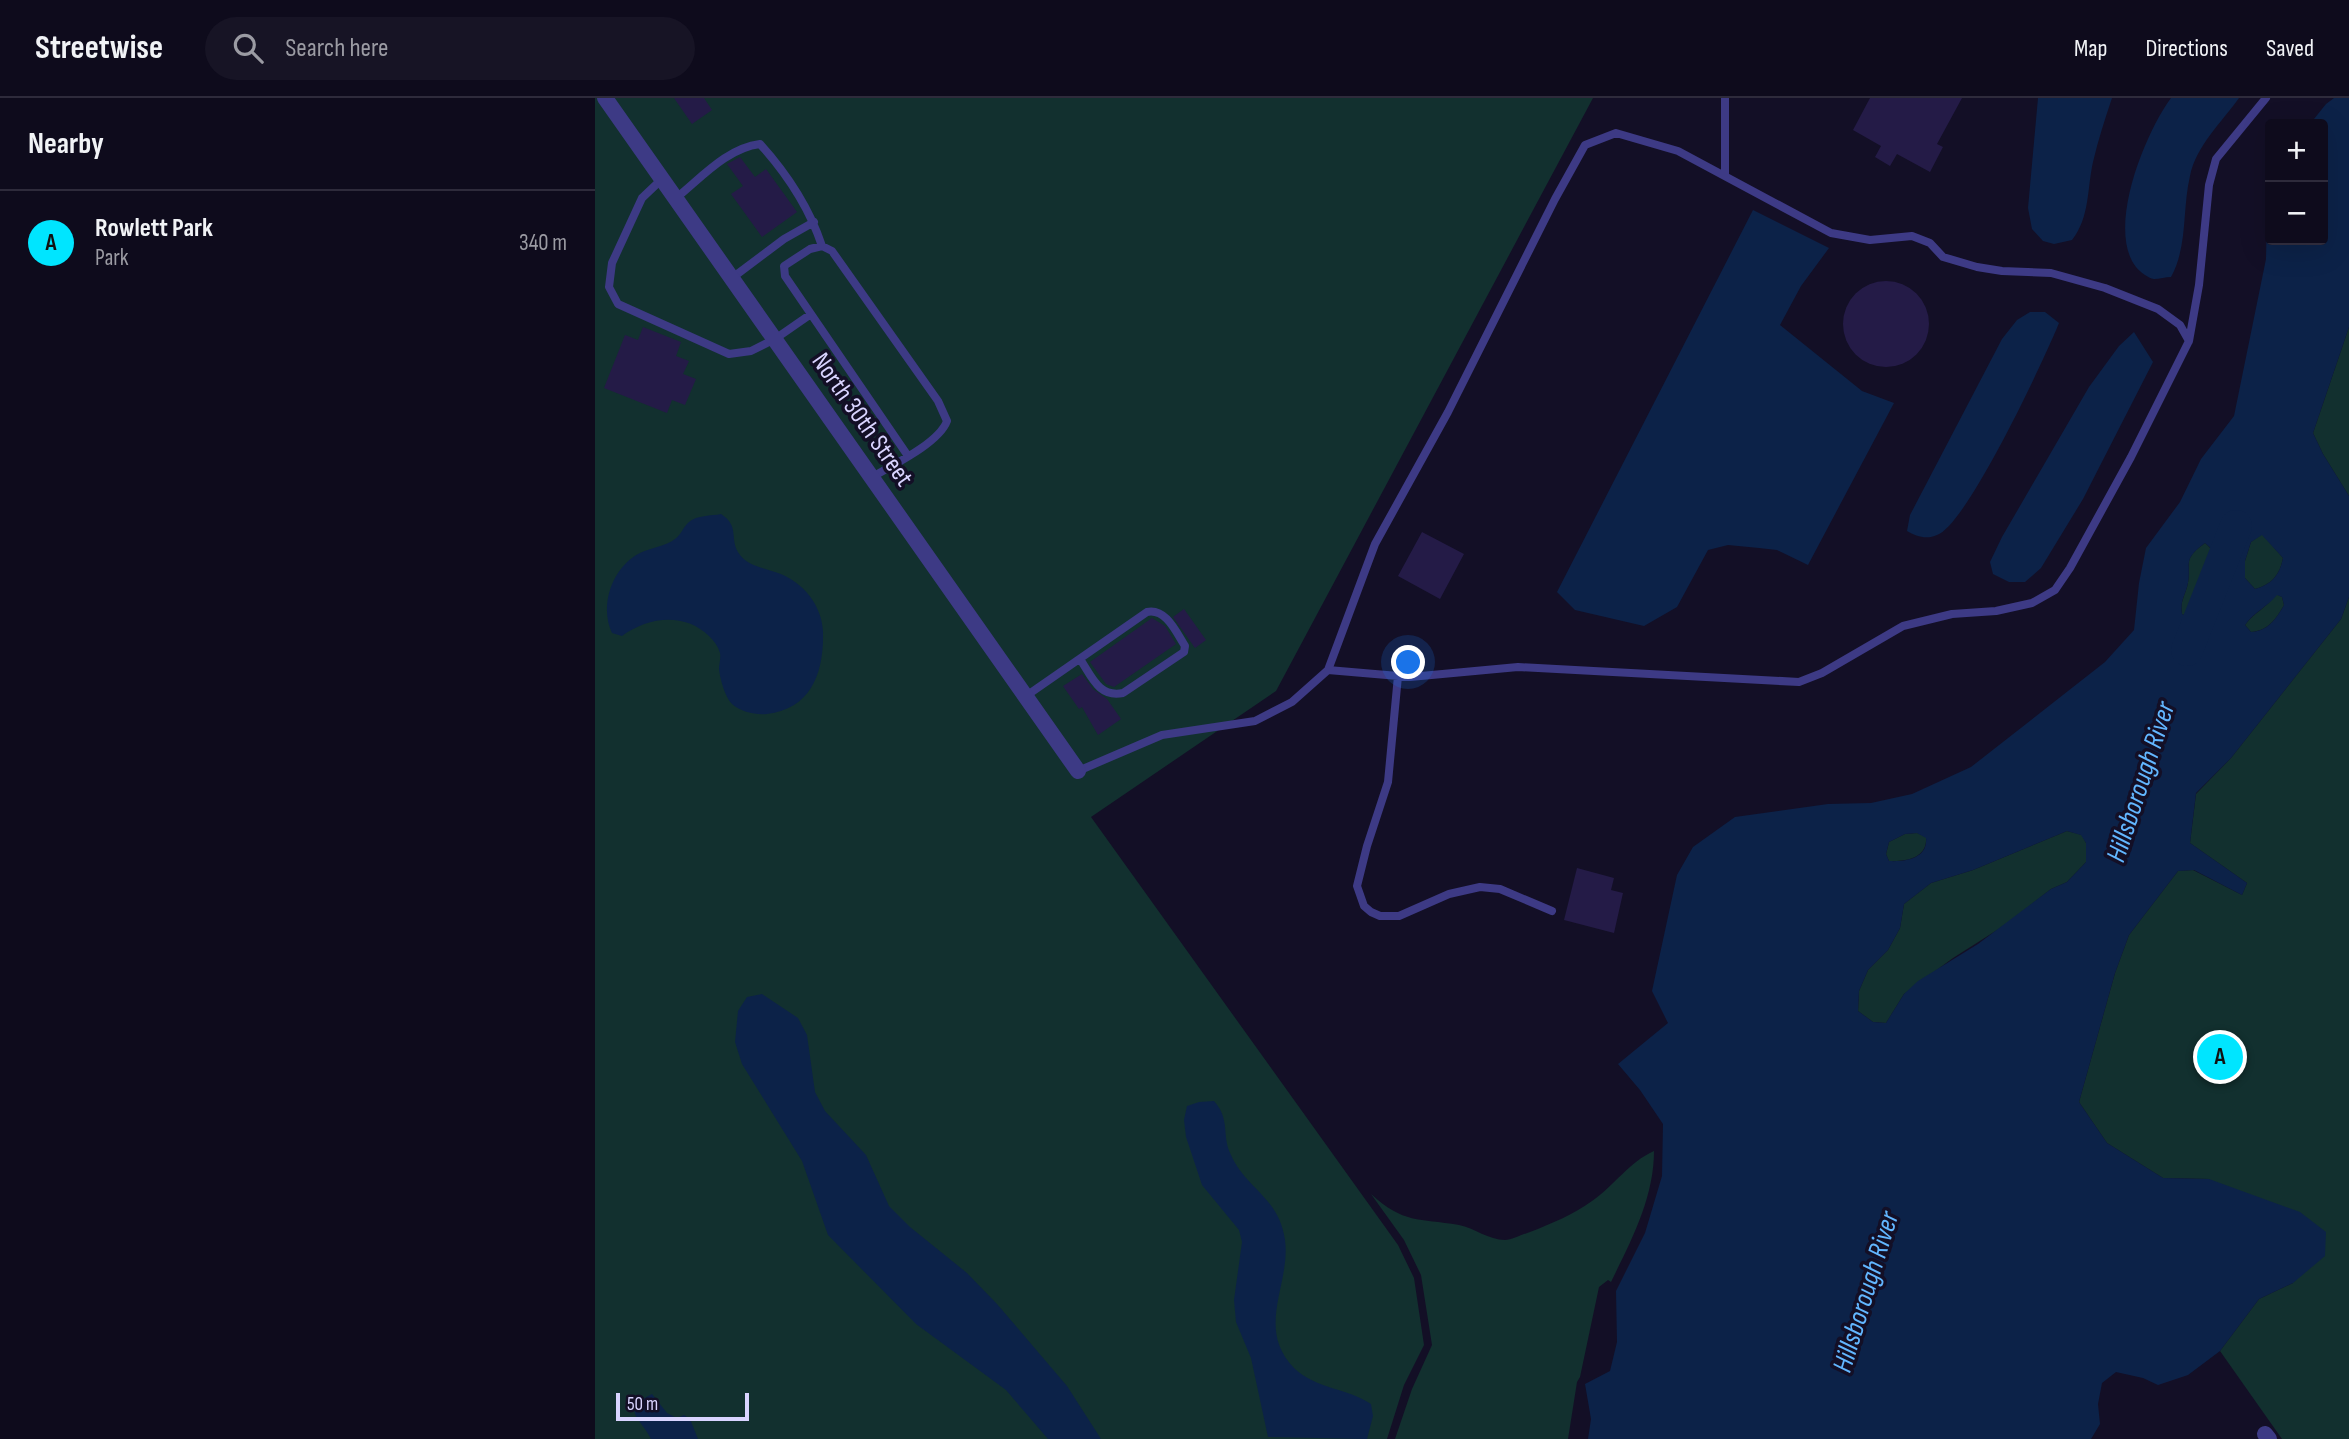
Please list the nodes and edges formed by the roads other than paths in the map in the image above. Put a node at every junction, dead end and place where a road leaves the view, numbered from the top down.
1 (605, 98) edge
2 (1725, 98) edge
3 (2266, 98) edge
4 (1725, 176) junction
5 (662, 179) junction
6 (675, 198) junction
7 (814, 222) junction
8 (822, 246) junction
9 (732, 278) junction
10 (811, 314) junction
11 (775, 339) junction
12 (2189, 341) junction
13 (908, 456) junction
14 (872, 477) junction
15 (1080, 659) junction
16 (1328, 670) junction
17 (1398, 676) junction
18 (1026, 696) junction
19 (1078, 771) joint
20 (1552, 911) dead end

1 - 5 street, North 30th Street
2 - 4 lane
3 - 12 lane
4 - 12 lane
4 - 16 lane
5 - 6 street, North 30th Street
5 - 11 lane
6 - 7 lane
6 - 9 street, North 30th Street
7 - 8 lane
7 - 9 lane
8 - 10 lane
8 - 13 lane
9 - 11 street, North 30th Street
10 - 11 lane
10 - 13 lane
11 - 14 street, North 30th Street
12 - 17 lane
13 - 14 lane
14 - 18 street, North 30th Street
15 - 15 lane
15 - 18 lane
16 - 17 lane
16 - 19 lane
17 - 20 lane
18 - 19 street, North 30th Street

